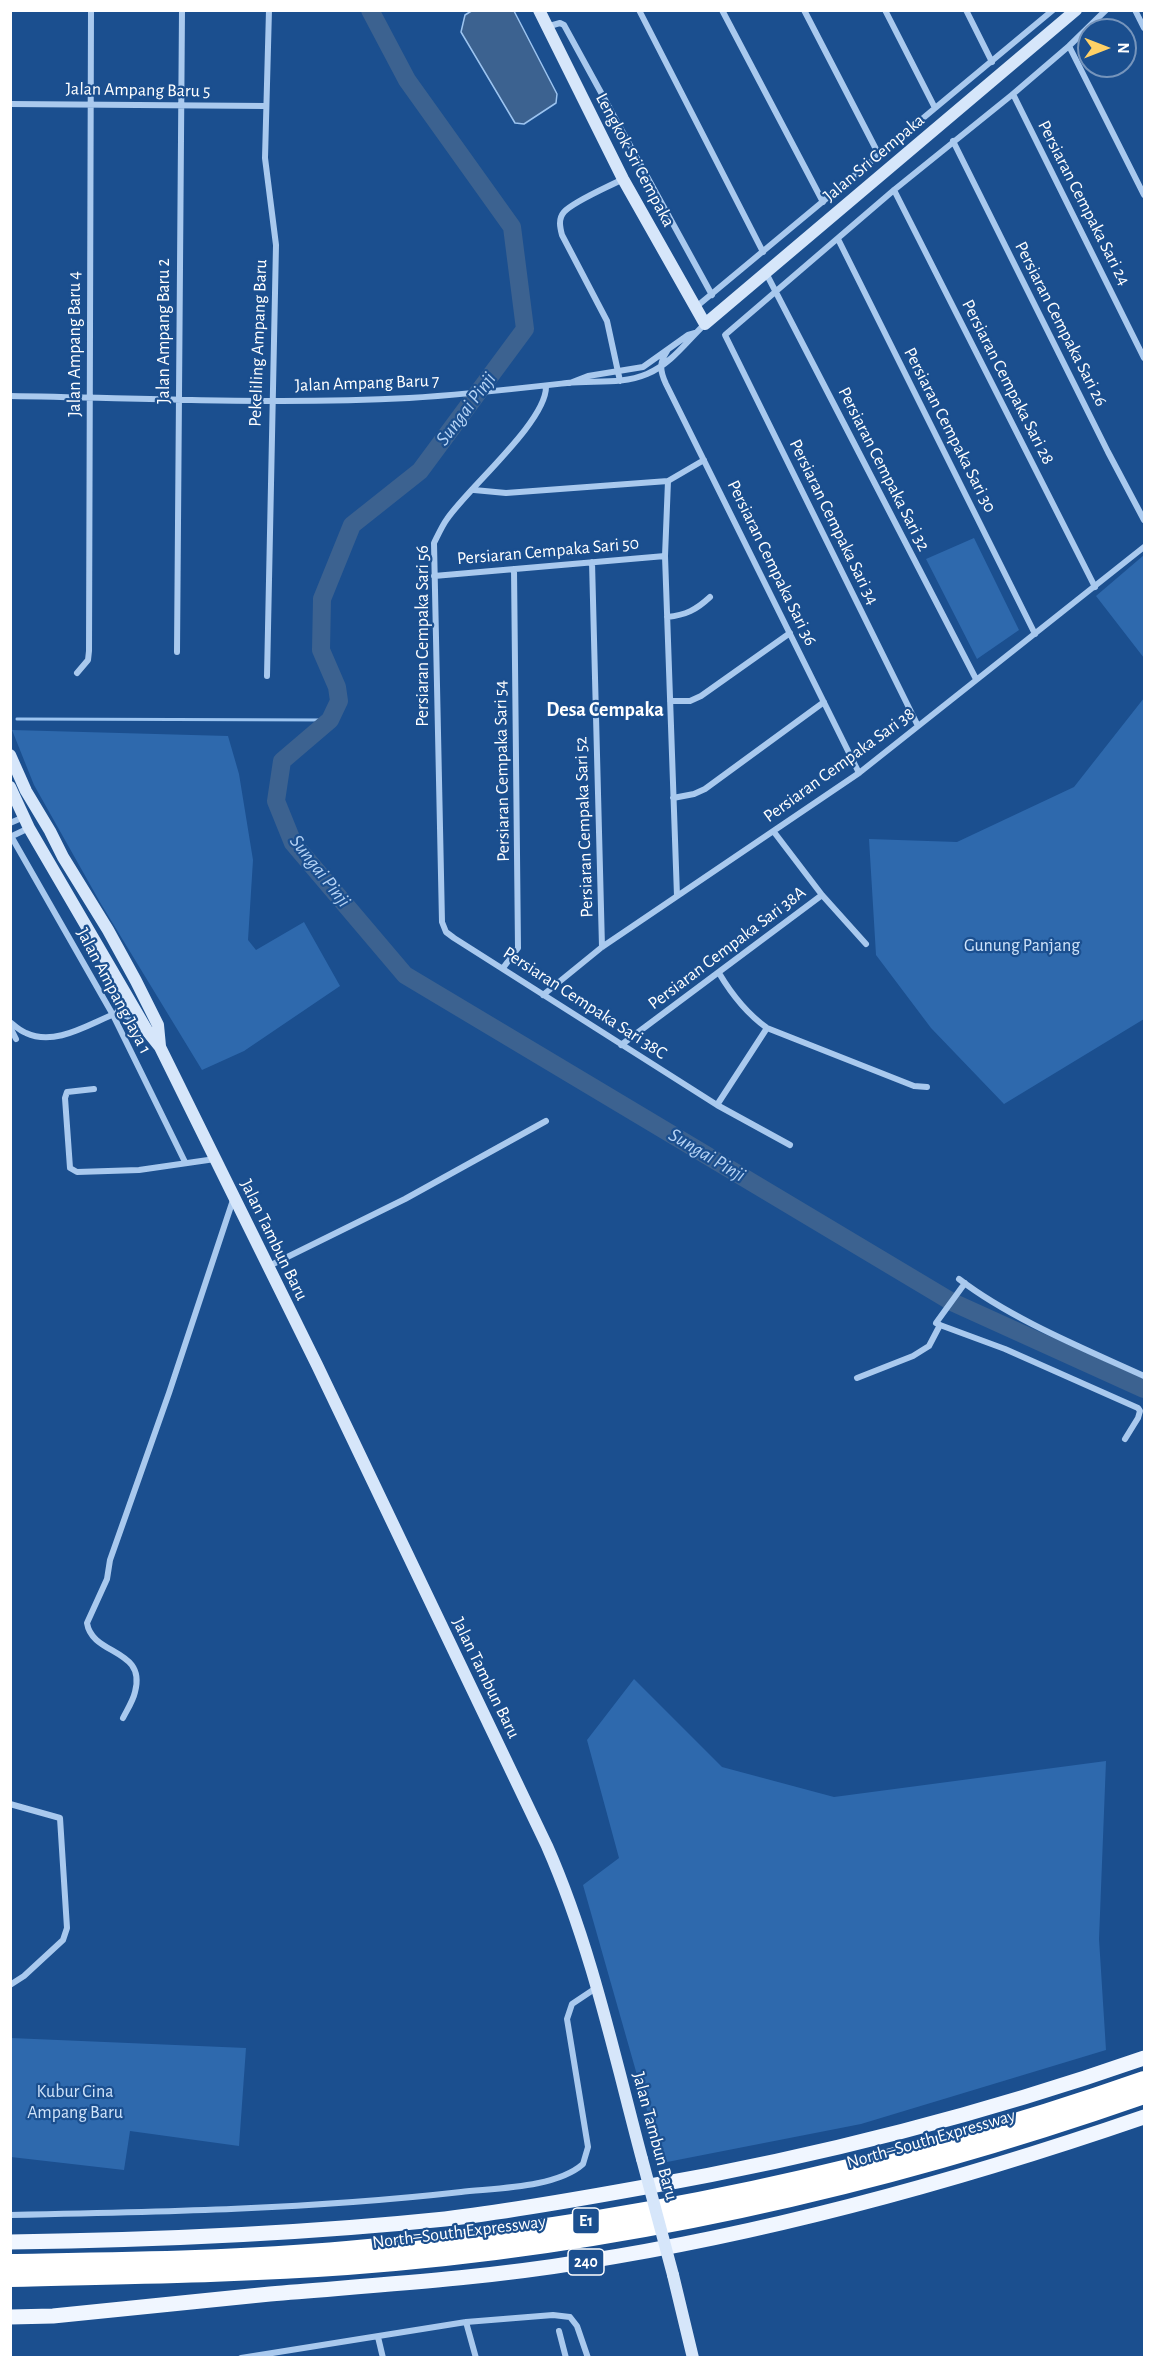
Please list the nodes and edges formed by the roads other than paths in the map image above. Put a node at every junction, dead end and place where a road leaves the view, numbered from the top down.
1 (91, 10) edge
2 (182, 10) edge
3 (269, 10) edge
4 (539, 10) edge
5 (639, 10) edge
6 (722, 10) edge
7 (804, 10) edge
8 (885, 10) edge
9 (966, 10) edge
10 (1076, 10) edge
11 (1106, 10) edge
12 (1135, 10) edge
13 (1052, 11) edge
14 (546, 27) junction
15 (1144, 28) edge
16 (1069, 45) junction
17 (992, 62) junction
18 (1013, 94) junction
19 (10, 104) edge
20 (91, 104) junction
21 (181, 105) junction
22 (265, 106) junction
23 (935, 108) junction
24 (953, 141) junction
25 (879, 155) junction
26 (623, 179) junction
27 (894, 190) junction
28 (1144, 195) edge
29 (824, 202) junction
30 (838, 239) junction
31 (762, 252) junction
32 (765, 273) junction
33 (776, 292) junction
34 (712, 295) junction
35 (694, 309) junction
36 (705, 324) junction
37 (695, 333) junction
38 (667, 351) junction
39 (1144, 358) edge
40 (660, 367) junction
41 (621, 371) junction
42 (620, 381) junction
43 (569, 383) junction
44 (546, 387) junction
45 (507, 391) joint
46 (10, 396) edge
47 (89, 398) junction
48 (179, 399) junction
49 (271, 400) junction
50 (704, 460) junction
51 (668, 481) junction
52 (474, 490) junction
53 (1144, 520) edge
54 (1144, 547) edge
55 (665, 556) junction
56 (592, 562) junction
57 (514, 569) junction
58 (434, 576) junction
59 (1095, 587) junction
60 (710, 597) dead end
61 (667, 618) junction
62 (790, 633) junction
63 (1035, 634) junction
64 (177, 652) dead end
65 (77, 673) dead end
66 (267, 676) dead end
67 (976, 679) junction
68 (670, 701) junction
69 (824, 702) junction
70 (918, 726) junction
71 (10, 755) edge
72 (10, 768) edge
73 (859, 773) junction
74 (10, 788) edge
75 (10, 798) edge
76 (673, 798) junction
77 (10, 806) edge
78 (28, 822) junction
79 (10, 823) edge
80 (774, 832) junction
81 (11, 837) edge
82 (63, 857) junction
83 (822, 895) junction
84 (677, 896) junction
85 (442, 922) joint
86 (866, 944) dead end
87 (603, 947) junction
88 (503, 968) junction
89 (718, 973) junction
90 (118, 977) junction
91 (543, 995) junction
92 (115, 1014) junction
93 (10, 1022) edge
94 (143, 1023) junction
95 (10, 1027) edge
96 (767, 1028) junction
97 (16, 1039) dead end
98 (621, 1045) junction
99 (160, 1047) junction
100 (927, 1087) dead end
101 (94, 1089) dead end
102 (717, 1105) junction
103 (546, 1121) dead end
104 (790, 1146) dead end
105 (216, 1159) junction
106 (185, 1162) junction
107 (233, 1200) junction
108 (267, 1267) junction
109 (940, 1325) junction
110 (1144, 1376) edge
111 (857, 1378) dead end
112 (1125, 1439) dead end
113 (123, 1718) dead end
114 (10, 1804) edge
115 (10, 1985) edge
116 (597, 1988) junction
117 (1144, 2058) edge
118 (1144, 2080) edge
119 (1144, 2095) edge
120 (1144, 2117) edge
121 (10, 2216) edge
122 (10, 2242) edge
123 (10, 2263) edge
124 (10, 2278) edge
125 (10, 2317) edge
126 (466, 2322) junction
127 (559, 2331) dead end
128 (378, 2337) junction
129 (287, 2354) edge
130 (241, 2358) edge
131 (383, 2358) edge
132 (476, 2358) edge
133 (566, 2358) edge
134 (588, 2358) edge
135 (693, 2358) edge

1 - 20 street, Jalan Ampang Baru 4
2 - 21 street, Jalan Ampang Baru 2
3 - 22 street, Pekeliling Ampang Baru
4 - 14 main road, Lengkok Sri Cempaka
5 - 31 street
6 - 29 street
7 - 25 street
8 - 23 street
9 - 17 street
10 - 32 main road, Jalan Sri Cempaka
11 - 16 street
12 - 15 street
13 - 17 street
14 - 26 main road, Lengkok Sri Cempaka
14 - 34 street
16 - 18 street
16 - 28 street
17 - 23 street
18 - 24 street
18 - 39 street, Persiaran Cempaka Sari 24
19 - 20 street, Jalan Ampang Baru 5
20 - 21 street, Jalan Ampang Baru 5
20 - 47 street, Jalan Ampang Baru 4
21 - 22 street, Jalan Ampang Baru 5
21 - 48 street, Jalan Ampang Baru 2
22 - 49 street, Pekeliling Ampang Baru
23 - 25 street
24 - 27 street
24 - 53 street, Persiaran Cempaka Sari 26
25 - 29 street
26 - 35 main road, Lengkok Sri Cempaka
26 - 41 street
27 - 30 street
27 - 59 street, Persiaran Cempaka Sari 28
29 - 31 street
30 - 33 street
30 - 63 street, Persiaran Cempaka Sari 30
31 - 34 street
32 - 33 street, Persiaran Cempaka Sari 32
32 - 36 main road, Jalan Sri Cempaka
33 - 67 street, Persiaran Cempaka Sari 32
33 - 70 street, Persiaran Cempaka Sari 34
34 - 35 street
35 - 36 main road, Lengkok Sri Cempaka
36 - 37 street, Jalan Sri Cempaka
37 - 38 street, Jalan Sri Cempaka
37 - 40 street, Jalan Sri Cempaka
38 - 40 street
38 - 41 street, Jalan Sri Cempaka
40 - 41 street
40 - 42 street, Jalan Sri Cempaka
40 - 50 street, Persiaran Cempaka Sari 36
41 - 42 street
41 - 43 street, Jalan Sri Cempaka
42 - 43 street, Jalan Sri Cempaka
43 - 44 street, Jalan Sri Cempaka
44 - 45 street, Jalan Sri Cempaka
44 - 52 street, Persiaran Cempaka Sari 56
45 - 49 street, Jalan Ampang Baru 7
46 - 47 street, Jalan Ampang Baru 7
47 - 48 street, Jalan Ampang Baru 7
47 - 65 street, Jalan Ampang Baru 4
48 - 49 street, Jalan Ampang Baru 7
48 - 64 street, Jalan Ampang Baru 2
49 - 66 street, Pekeliling Ampang Baru
50 - 51 street
50 - 62 street, Persiaran Cempaka Sari 36
51 - 52 street
51 - 55 street
52 - 58 street, Persiaran Cempaka Sari 56
54 - 59 street, Persiaran Cempaka Sari 38
55 - 56 street, Persiaran Cempaka Sari 50
55 - 61 street
56 - 57 street, Persiaran Cempaka Sari 50
56 - 87 street, Persiaran Cempaka Sari 52
57 - 58 street, Persiaran Cempaka Sari 50
57 - 88 street, Persiaran Cempaka Sari 54
58 - 85 street, Persiaran Cempaka Sari 56
59 - 63 street, Persiaran Cempaka Sari 38
60 - 61 street
61 - 68 street
62 - 68 street
62 - 69 street, Persiaran Cempaka Sari 36
63 - 67 street, Persiaran Cempaka Sari 38
67 - 70 street, Persiaran Cempaka Sari 38
68 - 76 street
69 - 73 street, Persiaran Cempaka Sari 36
69 - 76 street
70 - 73 street, Persiaran Cempaka Sari 38
71 - 82 main road
72 - 78 main road
73 - 80 street, Persiaran Cempaka Sari 38
74 - 78 main road
75 - 77 main road
76 - 84 street
78 - 79 street
78 - 81 street
78 - 82 main road
78 - 90 main road, Jalan Tambun Baru
80 - 83 street, Persiaran Cempaka Sari 38A
80 - 84 street, Persiaran Cempaka Sari 38
81 - 92 street, Jalan Ampang Jaya 1
82 - 99 main road, Jalan Tambun Baru
83 - 86 street, Persiaran Cempaka Sari 38A
83 - 89 street, Persiaran Cempaka Sari 38A
84 - 87 street, Persiaran Cempaka Sari 38
85 - 88 street, Persiaran Cempaka Sari 38C
87 - 91 street, Persiaran Cempaka Sari 38
88 - 91 street, Persiaran Cempaka Sari 38C
89 - 96 street
89 - 98 street, Persiaran Cempaka Sari 38A
90 - 92 street
90 - 94 main road, Jalan Tambun Baru
91 - 98 street, Persiaran Cempaka Sari 38C
92 - 93 street
92 - 94 street
92 - 106 street, Jalan Ampang Jaya 1
94 - 99 main road, Jalan Tambun Baru
95 - 97 street
96 - 100 street
96 - 102 street
98 - 102 street, Persiaran Cempaka Sari 38C
99 - 105 main road, Jalan Tambun Baru
101 - 106 street
102 - 104 street, Persiaran Cempaka Sari 38C
103 - 108 street
105 - 106 street
105 - 107 main road, Jalan Tambun Baru
107 - 108 main road, Jalan Tambun Baru
107 - 113 street
108 - 116 main road, Jalan Tambun Baru
109 - 110 street
109 - 111 street
109 - 112 street
114 - 115 street
116 - 121 street
116 - 135 main road, Jalan Tambun Baru, bridge
117 - 122 main road
118 - 123 highway, North–South Expressway / E1
119 - 124 highway, North–South Expressway / E1
120 - 125 main road, 240
126 - 128 street
126 - 132 street
126 - 134 street
127 - 133 street
128 - 129 street
128 - 131 street
129 - 130 street

